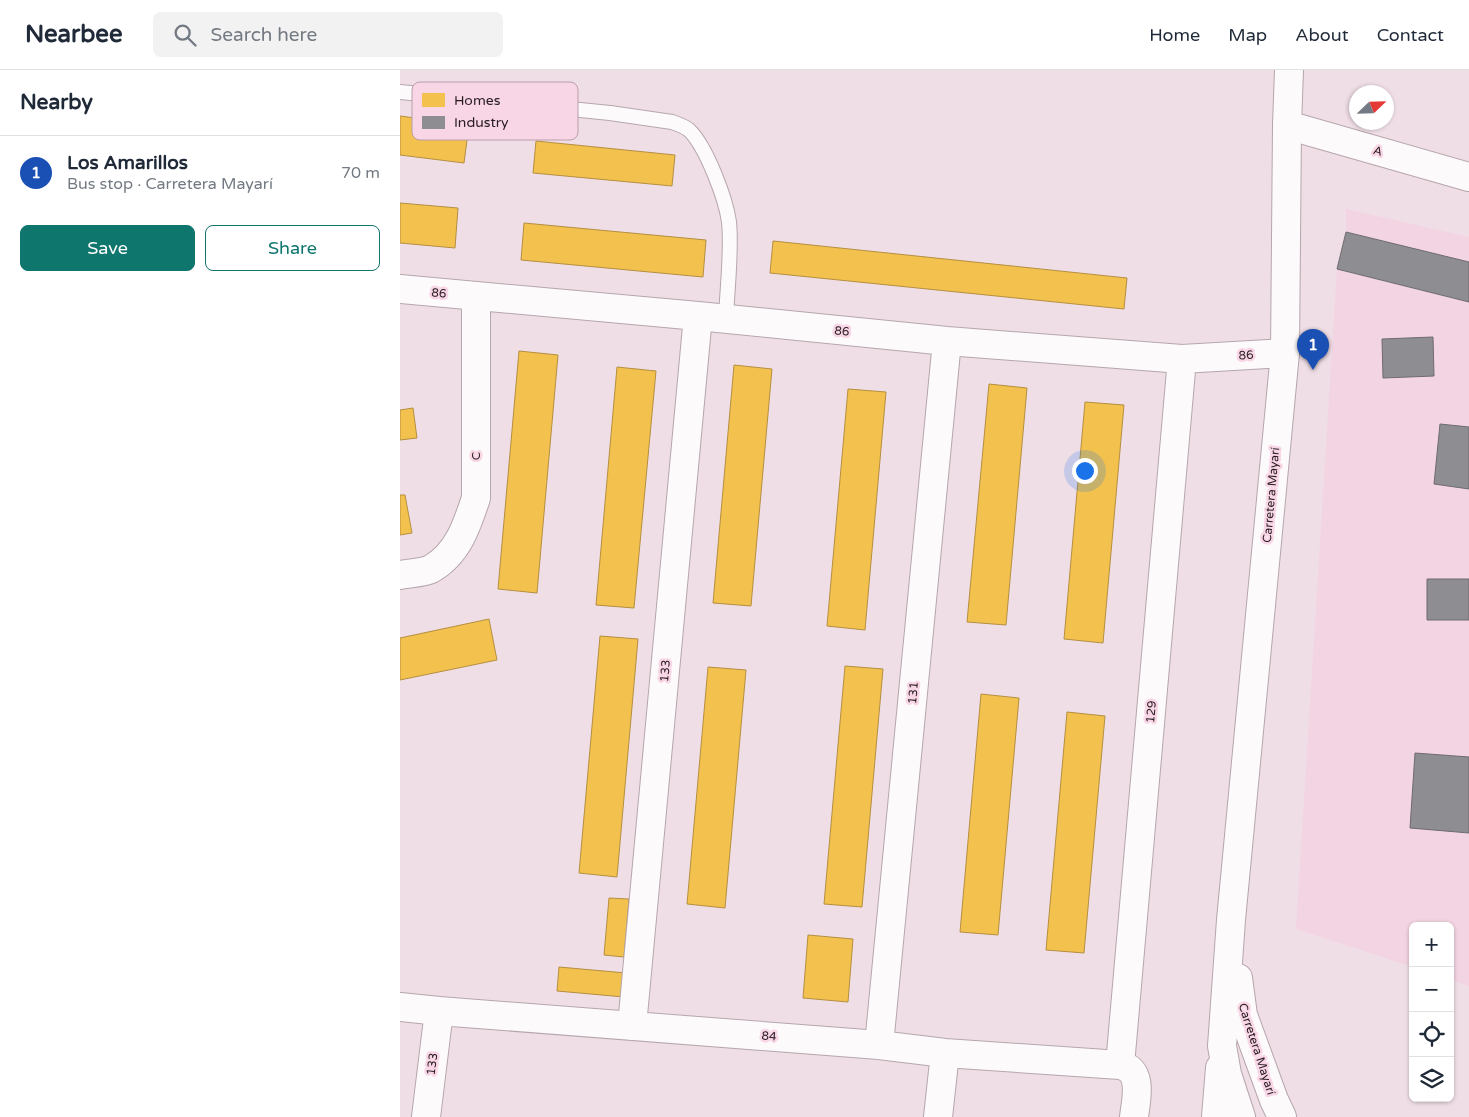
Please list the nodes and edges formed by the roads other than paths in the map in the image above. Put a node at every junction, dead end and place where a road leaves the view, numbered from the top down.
1 (1289, 70) edge
2 (578, 110) edge
3 (1287, 125) junction
4 (1469, 177) edge
5 (400, 289) edge
6 (476, 296) junction
7 (698, 316) junction
8 (726, 318) junction
9 (947, 341) junction
10 (1285, 353) junction
11 (1182, 359) junction
12 (400, 575) edge
13 (1231, 920) junction
14 (400, 1007) edge
15 (439, 1011) junction
16 (632, 1026) junction
17 (879, 1045) junction
18 (1222, 1046) junction
19 (945, 1053) junction
20 (1127, 1070) junction
21 (1278, 1111) edge
22 (426, 1117) edge
23 (938, 1117) edge
24 (1134, 1117) edge
25 (1216, 1117) edge
26 (1242, 1117) edge

1 - 3 street, Carretera Mayarí
2 - 8 lane
3 - 4 street, A
3 - 10 street, Carretera Mayarí
5 - 6 street, 86
6 - 7 street, 86
6 - 12 street, C
7 - 8 street, 86
7 - 16 street, 133
8 - 9 street, 86
9 - 11 street, 86
9 - 17 street, 131
10 - 11 street, 86
10 - 13 street, Carretera Mayarí
11 - 20 street, 129
13 - 18 street, Carretera Mayarí
13 - 21 street, Carretera Mayarí
14 - 15 street, 84
15 - 16 street, 84
15 - 22 street, 133
16 - 17 street, 84
17 - 19 street, 84
18 - 25 street
18 - 26 street, Carretera Mayarí
19 - 20 street, 84
19 - 23 street
20 - 24 street, 129

